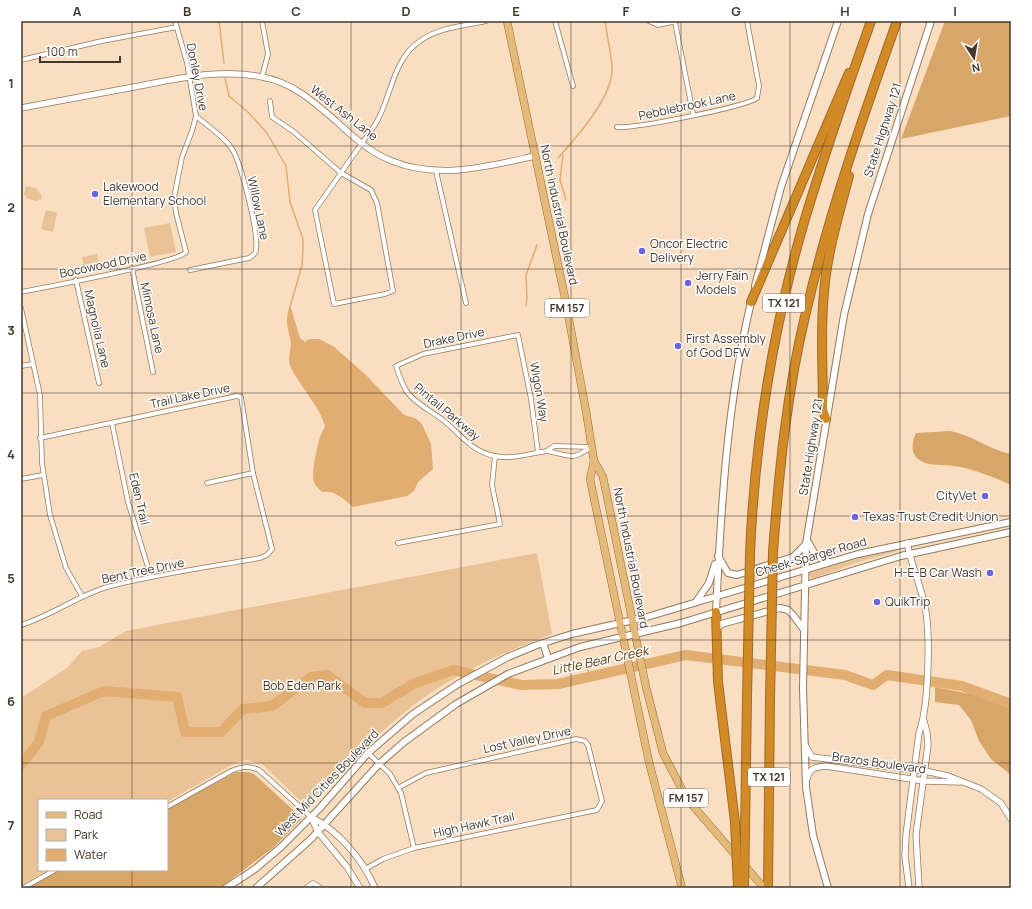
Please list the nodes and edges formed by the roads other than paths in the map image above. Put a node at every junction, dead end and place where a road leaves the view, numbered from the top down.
1 (175, 21) edge
2 (262, 21) edge
3 (486, 21) edge
4 (507, 21) edge
5 (554, 21) edge
6 (676, 21) edge
7 (747, 21) edge
8 (838, 21) edge
9 (871, 21) edge
10 (897, 21) edge
11 (931, 21) edge
12 (650, 22) edge
13 (176, 27) junction
14 (21, 60) edge
15 (858, 61) junction
16 (190, 76) junction
17 (262, 77) junction
18 (573, 86) dead end
19 (874, 86) junction
20 (270, 101) dead end
21 (21, 108) edge
22 (693, 114) junction
23 (196, 116) junction
24 (617, 127) dead end
25 (361, 143) junction
26 (535, 156) junction
27 (436, 170) junction
28 (341, 173) junction
29 (186, 252) joint
30 (132, 268) junction
31 (190, 270) dead end
32 (76, 280) junction
33 (21, 292) edge
34 (751, 302) junction
35 (466, 303) dead end
36 (21, 308) edge
37 (518, 335) joint
38 (33, 364) junction
39 (21, 366) edge
40 (396, 366) joint
41 (153, 372) dead end
42 (99, 383) dead end
43 (826, 419) junction
44 (112, 423) junction
45 (40, 438) junction
46 (566, 446) junction
47 (591, 448) junction
48 (547, 451) junction
49 (538, 452) junction
50 (495, 456) junction
51 (564, 456) junction
52 (594, 461) junction
53 (253, 473) junction
54 (43, 474) junction
55 (21, 479) edge
56 (207, 483) dead end
57 (1011, 522) edge
58 (1011, 532) edge
59 (808, 536) junction
60 (398, 543) dead end
61 (907, 543) junction
62 (806, 544) junction
63 (272, 548) joint
64 (909, 553) junction
65 (718, 555) junction
66 (831, 562) junction
67 (806, 570) junction
68 (151, 577) junction
69 (805, 585) junction
70 (82, 596) junction
71 (717, 596) junction
72 (694, 603) junction
73 (716, 612) junction
74 (633, 620) junction
75 (620, 623) junction
76 (21, 625) edge
77 (804, 630) junction
78 (635, 634) junction
79 (716, 634) junction
80 (623, 637) junction
81 (543, 643) junction
82 (548, 658) junction
83 (924, 720) junction
84 (804, 742) junction
85 (368, 753) junction
86 (864, 763) junction
87 (379, 764) junction
88 (860, 770) junction
89 (915, 770) junction
90 (925, 771) junction
91 (913, 779) junction
92 (924, 781) junction
93 (962, 782) junction
94 (806, 787) junction
95 (398, 788) junction
96 (168, 806) edge
97 (590, 811) joint
98 (311, 817) junction
99 (1011, 819) edge
100 (325, 824) junction
101 (318, 832) junction
102 (414, 848) junction
103 (365, 869) junction
104 (53, 871) edge
105 (23, 888) edge
106 (226, 888) edge
107 (256, 888) edge
108 (306, 888) edge
109 (321, 888) edge
110 (360, 888) edge
111 (375, 888) edge
112 (682, 888) edge
113 (738, 888) edge
114 (744, 888) edge
115 (764, 888) edge
116 (768, 888) edge
117 (828, 888) edge
118 (909, 888) edge
119 (919, 888) edge

1 - 13 street, Donley Drive
2 - 17 street
3 - 25 street
4 - 26 main road, North Industrial Boulevard / FM 157
5 - 18 street
6 - 12 street
6 - 22 street
7 - 22 street, Pebblebrook Lane
8 - 34 main road
9 - 15 highway, TX 121
10 - 19 highway, TX 121
11 - 43 main road, State Highway 121
13 - 14 street
13 - 16 street, Donley Drive
15 - 34 highway
15 - 114 highway, TX 121, bridge
16 - 17 street, West Ash Lane
16 - 21 street, West Ash Lane
16 - 23 street, Donley Drive
17 - 25 street, West Ash Lane
19 - 43 highway
19 - 116 highway, TX 121, bridge
20 - 28 street
22 - 24 street, Pebblebrook Lane
23 - 29 street, Donley Drive
23 - 31 street, Willow Lane
25 - 27 street, West Ash Lane
25 - 28 street
26 - 27 street, West Ash Lane
26 - 47 main road, North Industrial Boulevard / FM 157
27 - 35 street
28 - 28 street
29 - 30 street, Bocowood Drive
30 - 32 street, Bocowood Drive
30 - 41 street, Mimosa Lane
32 - 33 street, Bocowood Drive
32 - 42 street, Magnolia Lane
34 - 65 main road
36 - 38 street
37 - 40 street, Drake Drive
37 - 49 street, Wigon Way
38 - 39 street
38 - 45 street
40 - 50 street, Pintail Parkway
43 - 59 main road, State Highway 121
44 - 45 street, Trail Lake Drive
44 - 53 street, Trail Lake Drive
44 - 68 street, Eden Trail
45 - 54 street
46 - 47 street, Pintail Parkway
46 - 48 street, Pintail Parkway
46 - 51 street
47 - 51 street, Pintail Parkway
47 - 52 main road, North Industrial Boulevard / FM 157
48 - 49 street, Pintail Parkway
48 - 51 street, Pintail Parkway
49 - 50 street, Pintail Parkway
50 - 60 street
52 - 74 main road, North Industrial Boulevard / FM 157
52 - 75 main road, North Industrial Boulevard / FM 157
53 - 56 street
53 - 63 street, Trail Lake Drive
54 - 55 street
54 - 70 street
57 - 61 main road, Cheek-Sparger Road
58 - 64 main road, Cheek-Sparger Road
59 - 62 main road, State Highway 121
59 - 66 main road
61 - 64 street
61 - 66 main road, Cheek-Sparger Road
62 - 65 main road
62 - 67 main road, State Highway 121
63 - 68 street, Bent Tree Drive
64 - 69 main road, Cheek-Sparger Road
64 - 83 street
65 - 71 main road
65 - 72 main road
66 - 67 main road, Cheek-Sparger Road
67 - 69 main road, State Highway 121
67 - 71 main road, Cheek-Sparger Road
68 - 70 street, Bent Tree Drive
69 - 73 main road, Cheek-Sparger Road
69 - 77 main road, State Highway 121
70 - 76 street, Bent Tree Drive
71 - 72 main road, Cheek-Sparger Road
71 - 73 main road
72 - 74 main road, Cheek-Sparger Road
73 - 78 main road, Cheek-Sparger Road
73 - 79 highway
74 - 75 main road, Cheek-Sparger Road
74 - 78 main road, North Industrial Boulevard / FM 157
75 - 80 main road, North Industrial Boulevard / FM 157
75 - 81 main road, West Mid Cities Boulevard
77 - 79 main road
77 - 84 main road, State Highway 121
78 - 80 main road, Cheek-Sparger Road
78 - 115 main road, North Industrial Boulevard / FM 157
79 - 113 highway, bridge
80 - 82 main road, West Mid Cities Boulevard
80 - 112 main road, North Industrial Boulevard / FM 157
81 - 82 main road
81 - 85 main road, West Mid Cities Boulevard
82 - 87 main road, West Mid Cities Boulevard
83 - 89 street
83 - 90 street
84 - 86 street, Brazos Boulevard
84 - 94 main road, State Highway 121
85 - 87 street
85 - 98 main road, West Mid Cities Boulevard
86 - 88 street
86 - 89 street, Brazos Boulevard
87 - 95 street
87 - 100 main road, West Mid Cities Boulevard
88 - 91 street, Brazos Boulevard
88 - 94 street, Brazos Boulevard
89 - 90 street, Brazos Boulevard
89 - 91 street
90 - 92 street
90 - 93 street, Brazos Boulevard
91 - 92 street, Brazos Boulevard
91 - 118 street
92 - 93 street, Brazos Boulevard
92 - 119 street
93 - 99 street, Brazos Boulevard
94 - 117 main road, State Highway 121
95 - 97 street, Lost Valley Drive
95 - 102 street
96 - 98 street
97 - 102 street, High Hawk Trail
98 - 100 street
98 - 101 street
98 - 106 main road, West Mid Cities Boulevard
100 - 101 main road, West Mid Cities Boulevard
100 - 103 street
101 - 107 main road, West Mid Cities Boulevard
101 - 110 street
102 - 103 street, High Hawk Trail
103 - 111 street
104 - 105 street
108 - 109 street

